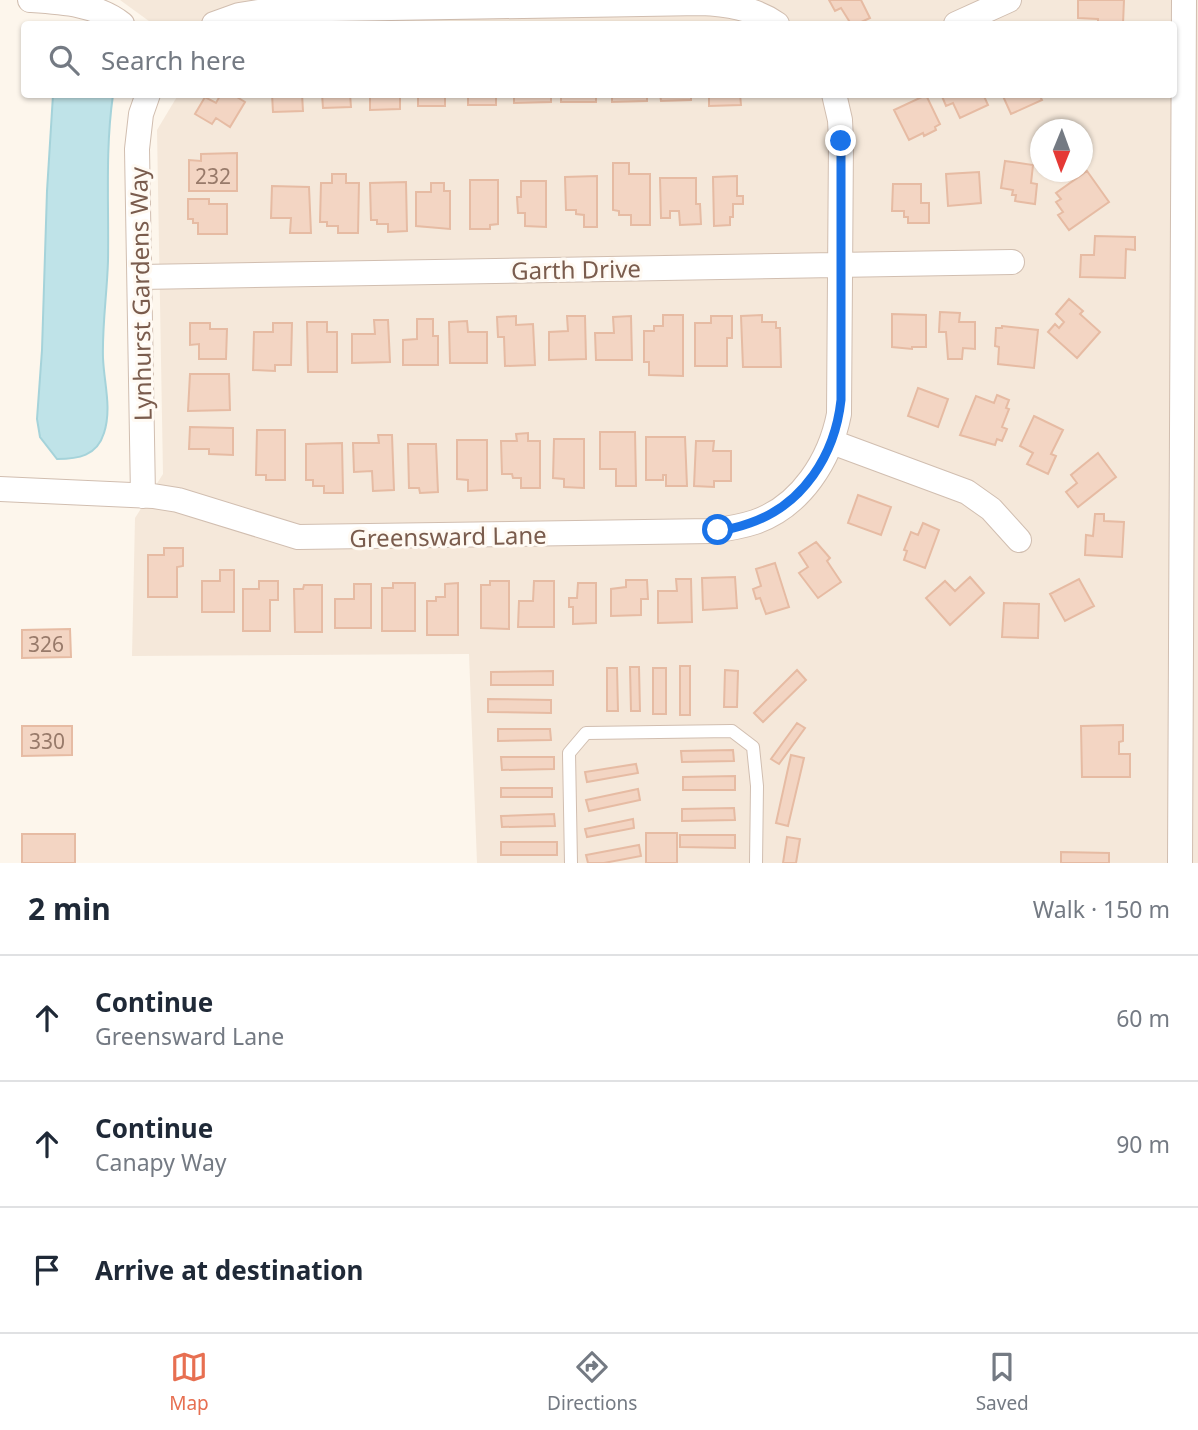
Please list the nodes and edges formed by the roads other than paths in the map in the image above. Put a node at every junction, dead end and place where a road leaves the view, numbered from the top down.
1 (30, 0) edge
2 (1009, 0) edge
3 (1184, 0) edge
4 (117, 21) edge
5 (222, 21) edge
6 (770, 21) edge
7 (963, 21) edge
8 (147, 98) edge
9 (835, 98) edge
10 (1012, 261) dead end
11 (841, 265) junction
12 (139, 277) junction
13 (832, 442) junction
14 (1190, 474) edge
15 (0, 489) edge
16 (144, 496) junction
17 (1019, 540) dead end
18 (571, 863) edge
19 (756, 863) edge
20 (1180, 863) edge

1 - 4 street
2 - 7 street
3 - 14 street
5 - 6 street
8 - 12 street, Lynhurst Gardens Way
9 - 11 street, Greensward Lane
10 - 11 street, Garth Drive
11 - 12 street, Garth Drive
11 - 13 street, Greensward Lane
12 - 16 street, Lynhurst Gardens Way
13 - 16 street, Greensward Lane
13 - 17 street
14 - 20 street
15 - 16 street, Greensward Lane
18 - 19 lane

